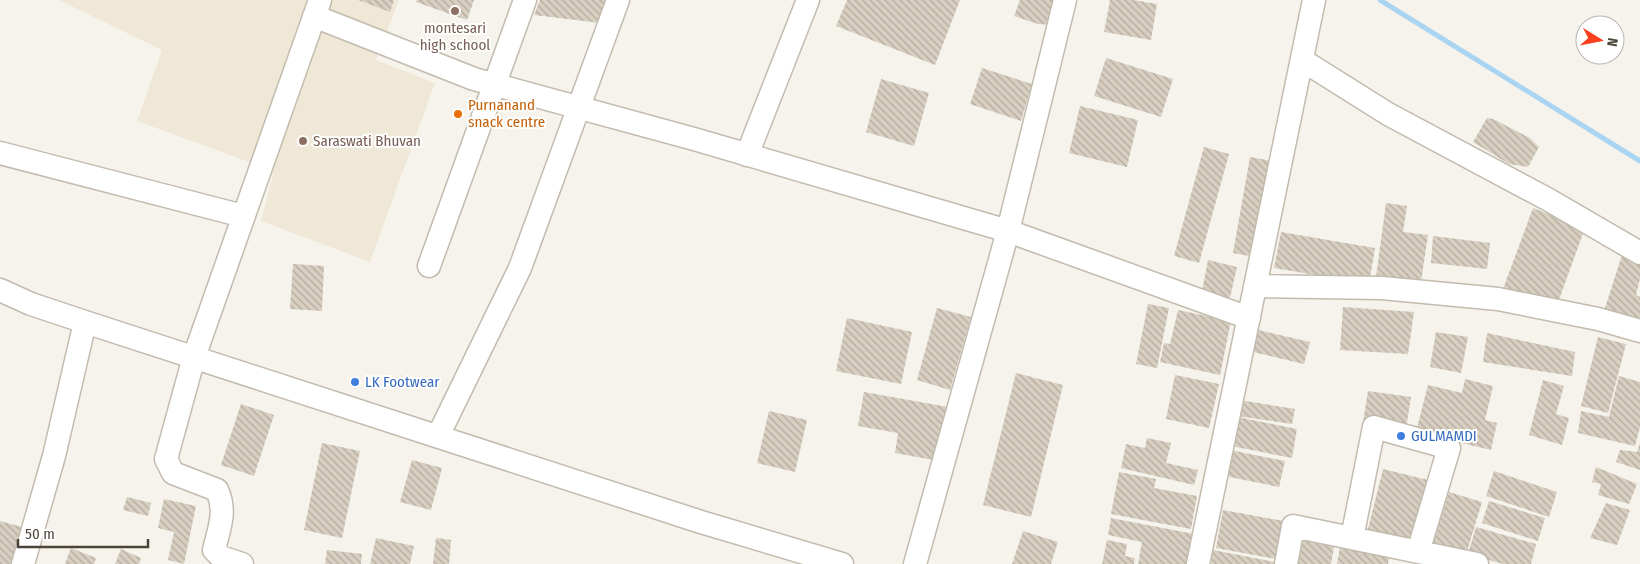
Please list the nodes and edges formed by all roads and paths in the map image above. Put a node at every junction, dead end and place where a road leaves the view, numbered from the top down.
1 (525, 0) edge
2 (618, 0) edge
3 (808, 0) edge
4 (1065, 0) edge
5 (1314, 0) edge
6 (317, 8) edge
7 (1302, 60) junction
8 (494, 84) junction
9 (578, 107) junction
10 (0, 153) edge
11 (747, 154) junction
12 (244, 216) junction
13 (1008, 231) junction
14 (1640, 253) edge
15 (429, 266) dead end
16 (1256, 286) junction
17 (0, 290) edge
18 (1249, 318) junction
19 (85, 322) junction
20 (1640, 331) edge
21 (194, 357) junction
22 (438, 436) junction
23 (1352, 538) junction
24 (1418, 552) junction
25 (23, 564) edge
26 (242, 564) edge
27 (842, 564) edge
28 (915, 564) edge
29 (1198, 564) edge
30 (1286, 564) edge
31 (1477, 564) edge

1 - 8 street
2 - 9 street
3 - 11 street
4 - 13 street
5 - 7 street
6 - 8 street
6 - 12 street
7 - 14 street
7 - 16 street
8 - 9 street
8 - 15 street
9 - 11 street
9 - 22 street
10 - 12 street
11 - 13 street
12 - 21 street
13 - 18 street
13 - 28 street
16 - 18 street
16 - 20 street
17 - 19 street
18 - 29 street
19 - 21 street
19 - 25 street
21 - 22 street
21 - 26 street
22 - 27 street
23 - 24 street
23 - 24 street
23 - 30 street
24 - 31 street

